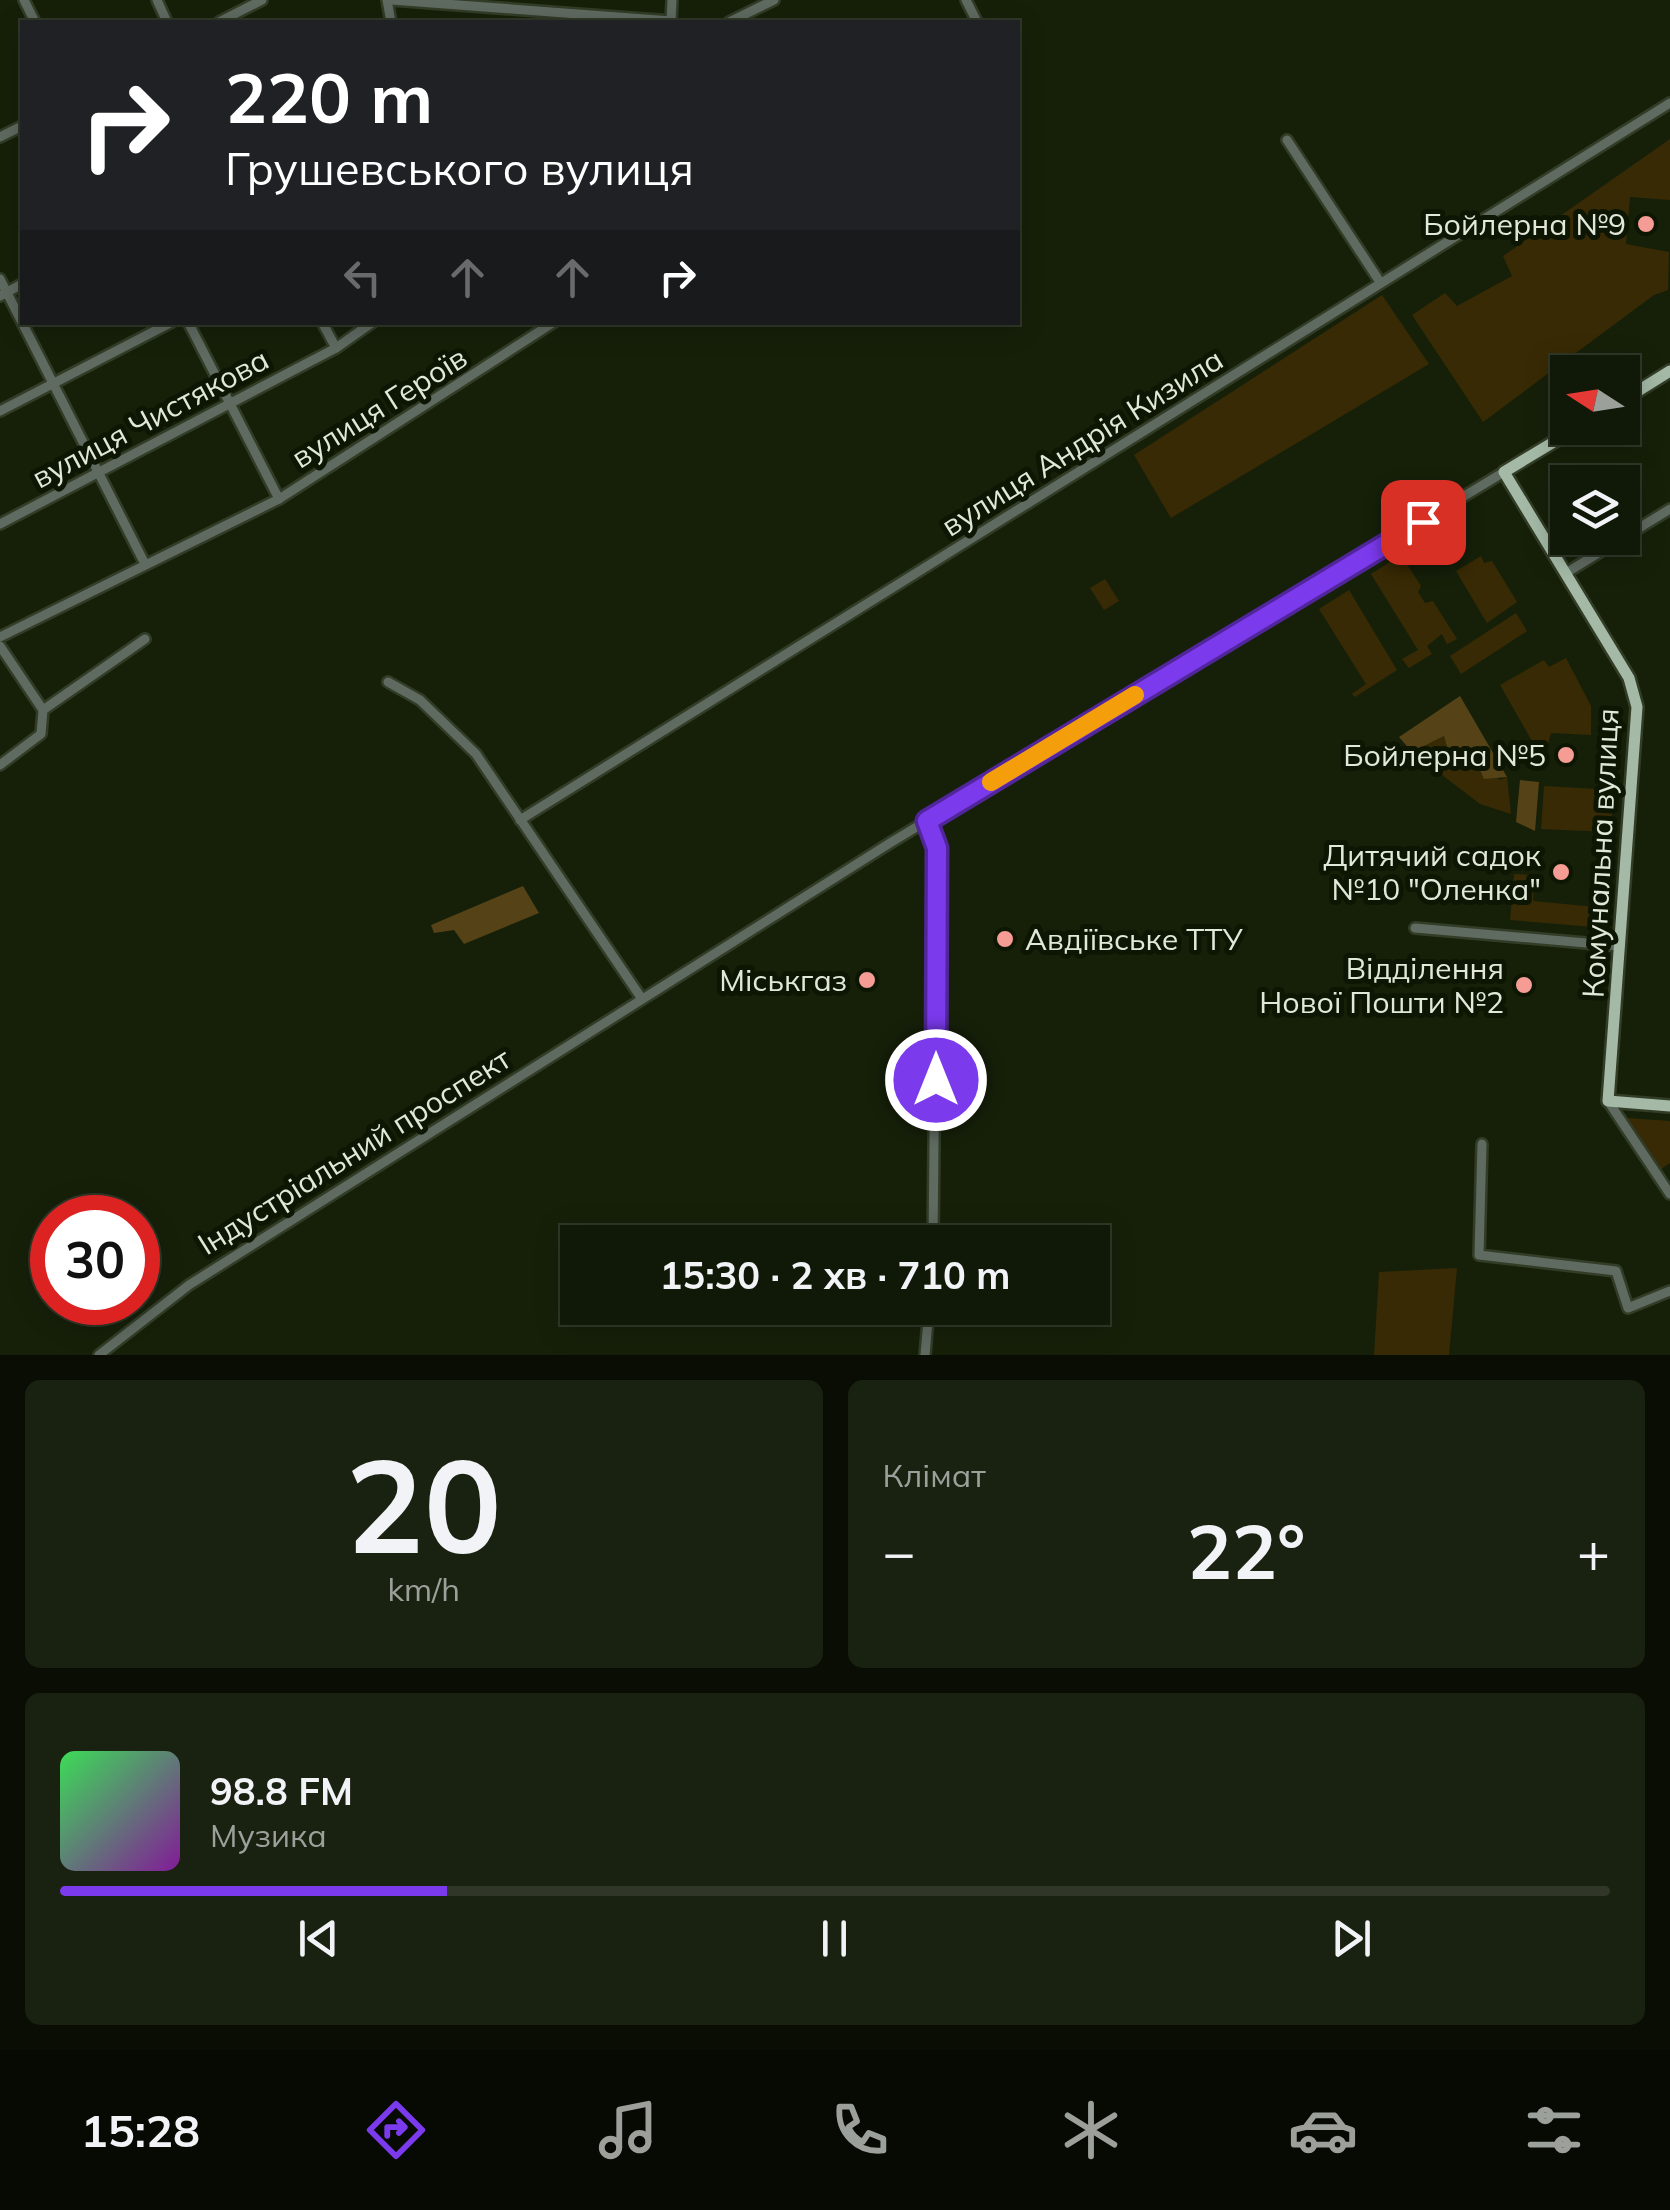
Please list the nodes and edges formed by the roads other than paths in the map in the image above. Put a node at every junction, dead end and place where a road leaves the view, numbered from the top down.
1 (262, 0) edge
2 (390, 0) edge
3 (774, 0) edge
4 (606, 17) junction
5 (223, 20) edge
6 (599, 20) edge
7 (645, 20) edge
8 (733, 20) edge
9 (1670, 103) edge
10 (1287, 140) dead end
11 (0, 279) edge
12 (1380, 282) junction
13 (3, 294) edge
14 (20, 325) edge
15 (20, 325) edge
16 (166, 325) edge
17 (190, 325) edge
18 (324, 325) edge
19 (369, 325) edge
20 (549, 325) edge
21 (336, 348) junction
22 (1670, 371) edge
23 (52, 383) junction
24 (1640, 390) edge
25 (233, 404) junction
26 (0, 411) edge
27 (1550, 444) edge
28 (101, 472) junction
29 (1504, 472) junction
30 (279, 499) junction
31 (1670, 510) edge
32 (0, 524) edge
33 (145, 564) junction
34 (1566, 573) junction
35 (0, 637) edge
36 (145, 639) dead end
37 (0, 646) edge
38 (388, 682) dead end
39 (43, 710) junction
40 (0, 765) edge
41 (520, 820) junction
42 (927, 821) junction
43 (1415, 928) dead end
44 (1620, 946) junction
45 (642, 999) junction
46 (1608, 1101) junction
47 (1670, 1106) edge
48 (1482, 1144) dead end
49 (1670, 1194) edge
50 (933, 1225) edge
51 (1670, 1291) edge
52 (928, 1325) edge
53 (99, 1355) edge
54 (926, 1355) edge

1 - 5 street
2 - 4 street
3 - 8 street
4 - 6 street
4 - 7 street
9 - 12 street, вулиця Андрія Кизила
10 - 12 street
11 - 13 street
12 - 41 street, вулиця Андрія Кизила
13 - 15 street
14 - 23 street
16 - 23 street
17 - 25 street
18 - 21 street
19 - 21 street, вулиця Чистякова
20 - 30 street, вулиця Героїв
21 - 25 street, вулиця Чистякова
22 - 24 main road
23 - 26 street
23 - 28 street
25 - 28 street, вулиця Чистякова
25 - 30 street
27 - 29 main road
28 - 32 street, вулиця Чистякова
28 - 33 street
29 - 34 main road, Комунальна вулиця
29 - 42 street, Індустріальний проспект
30 - 33 street, вулиця Героїв
31 - 34 street
33 - 35 street, вулиця Героїв
34 - 44 main road, Комунальна вулиця
36 - 39 street
37 - 39 street
38 - 41 street
39 - 40 street
41 - 45 street
42 - 45 street, Індустріальний проспект
42 - 50 street
43 - 44 street
44 - 46 main road, Комунальна вулиця
45 - 53 street, Індустріальний проспект
46 - 47 main road
46 - 49 street
48 - 51 street
52 - 54 street

